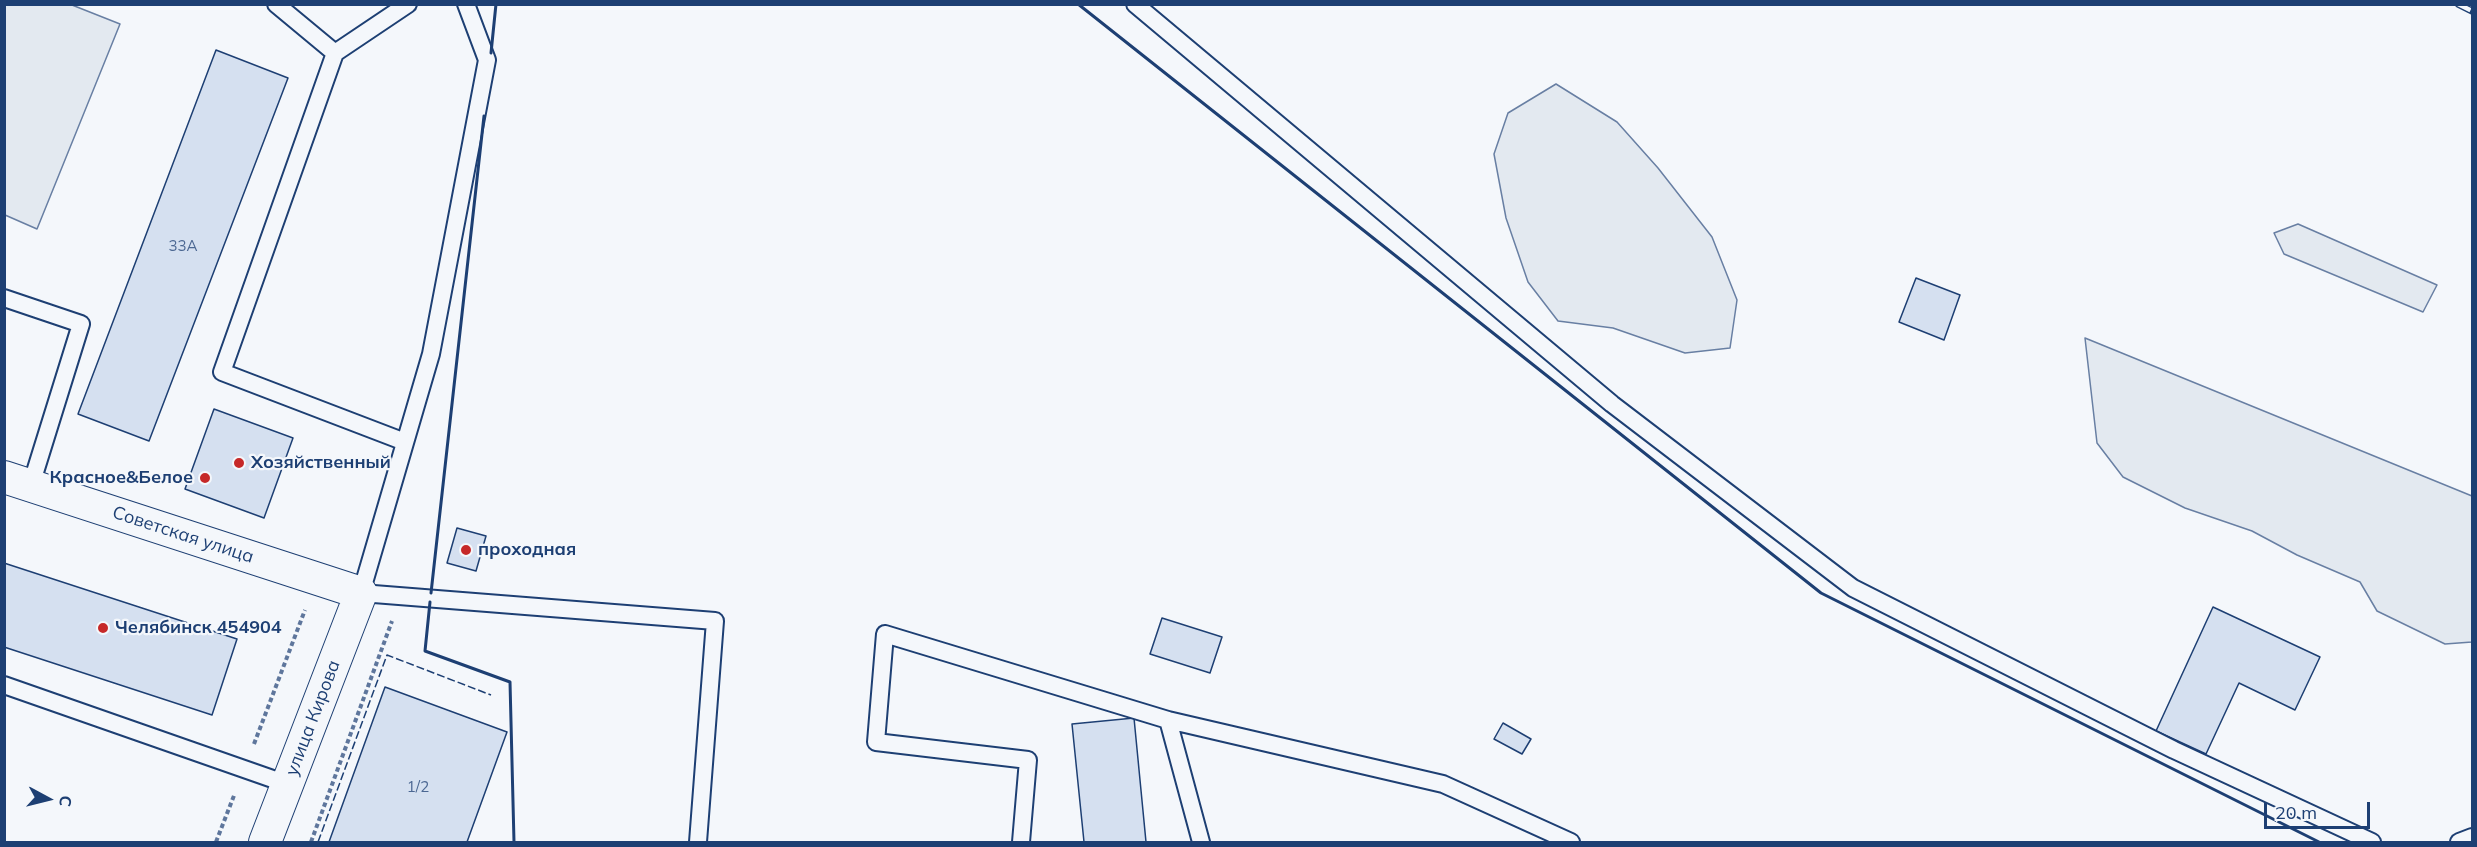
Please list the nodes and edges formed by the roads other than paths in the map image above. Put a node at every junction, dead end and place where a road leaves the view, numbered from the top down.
1 (276, 4) edge
2 (408, 4) edge
3 (466, 4) edge
4 (1135, 4) edge
5 (335, 53) junction
6 (4, 298) edge
7 (405, 442) junction
8 (18, 481) edge
9 (361, 593) junction
10 (4, 685) edge
11 (1168, 720) junction
12 (287, 784) junction
13 (2472, 837) edge
14 (265, 843) edge
15 (698, 843) edge
16 (1021, 843) edge
17 (1201, 843) edge
18 (1571, 843) edge
19 (2372, 843) edge
20 (2459, 843) edge

1 - 5 lane
2 - 5 lane
3 - 7 lane
4 - 19 lane
5 - 7 lane
6 - 8 lane
7 - 9 lane
8 - 9 street, Советская улица
9 - 12 street, улица Кирова
9 - 15 lane
10 - 12 lane
11 - 16 lane
11 - 17 lane
11 - 18 lane
12 - 14 street, улица Кирова
13 - 20 lane

